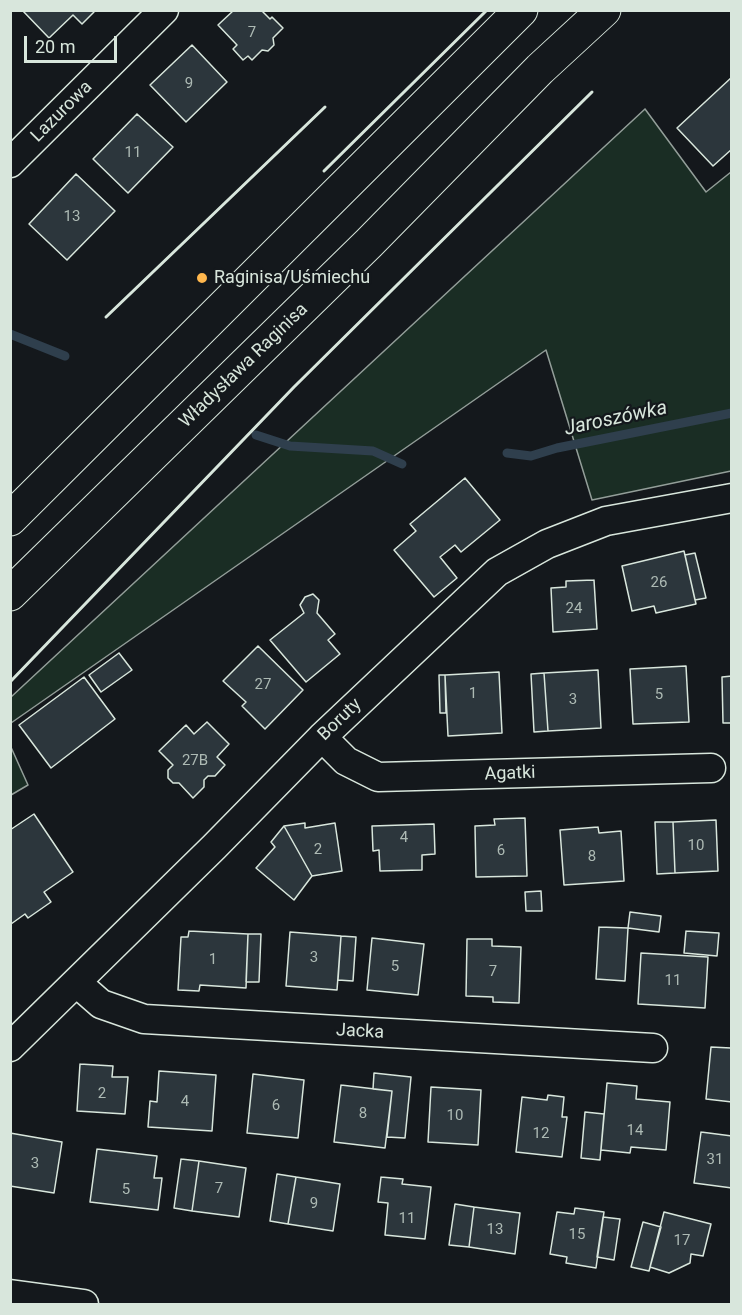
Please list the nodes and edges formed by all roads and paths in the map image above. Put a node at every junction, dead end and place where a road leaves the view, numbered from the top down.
1 (164, 10) edge
2 (521, 10) edge
3 (604, 10) edge
4 (10, 163) edge
5 (732, 498) edge
6 (10, 519) edge
7 (10, 594) edge
8 (322, 737) junction
9 (711, 768) dead end
10 (77, 983) junction
11 (10, 1047) edge
12 (653, 1048) dead end
13 (10, 1294) edge
14 (84, 1305) edge

1 - 4 street, Lazurowa
2 - 6 main road
3 - 7 main road, Władysława Raginisa
5 - 8 street, Boruty
8 - 9 street, Agatki
8 - 10 street, Boruty
10 - 11 street, Boruty
10 - 12 street, Jacka
13 - 14 street

